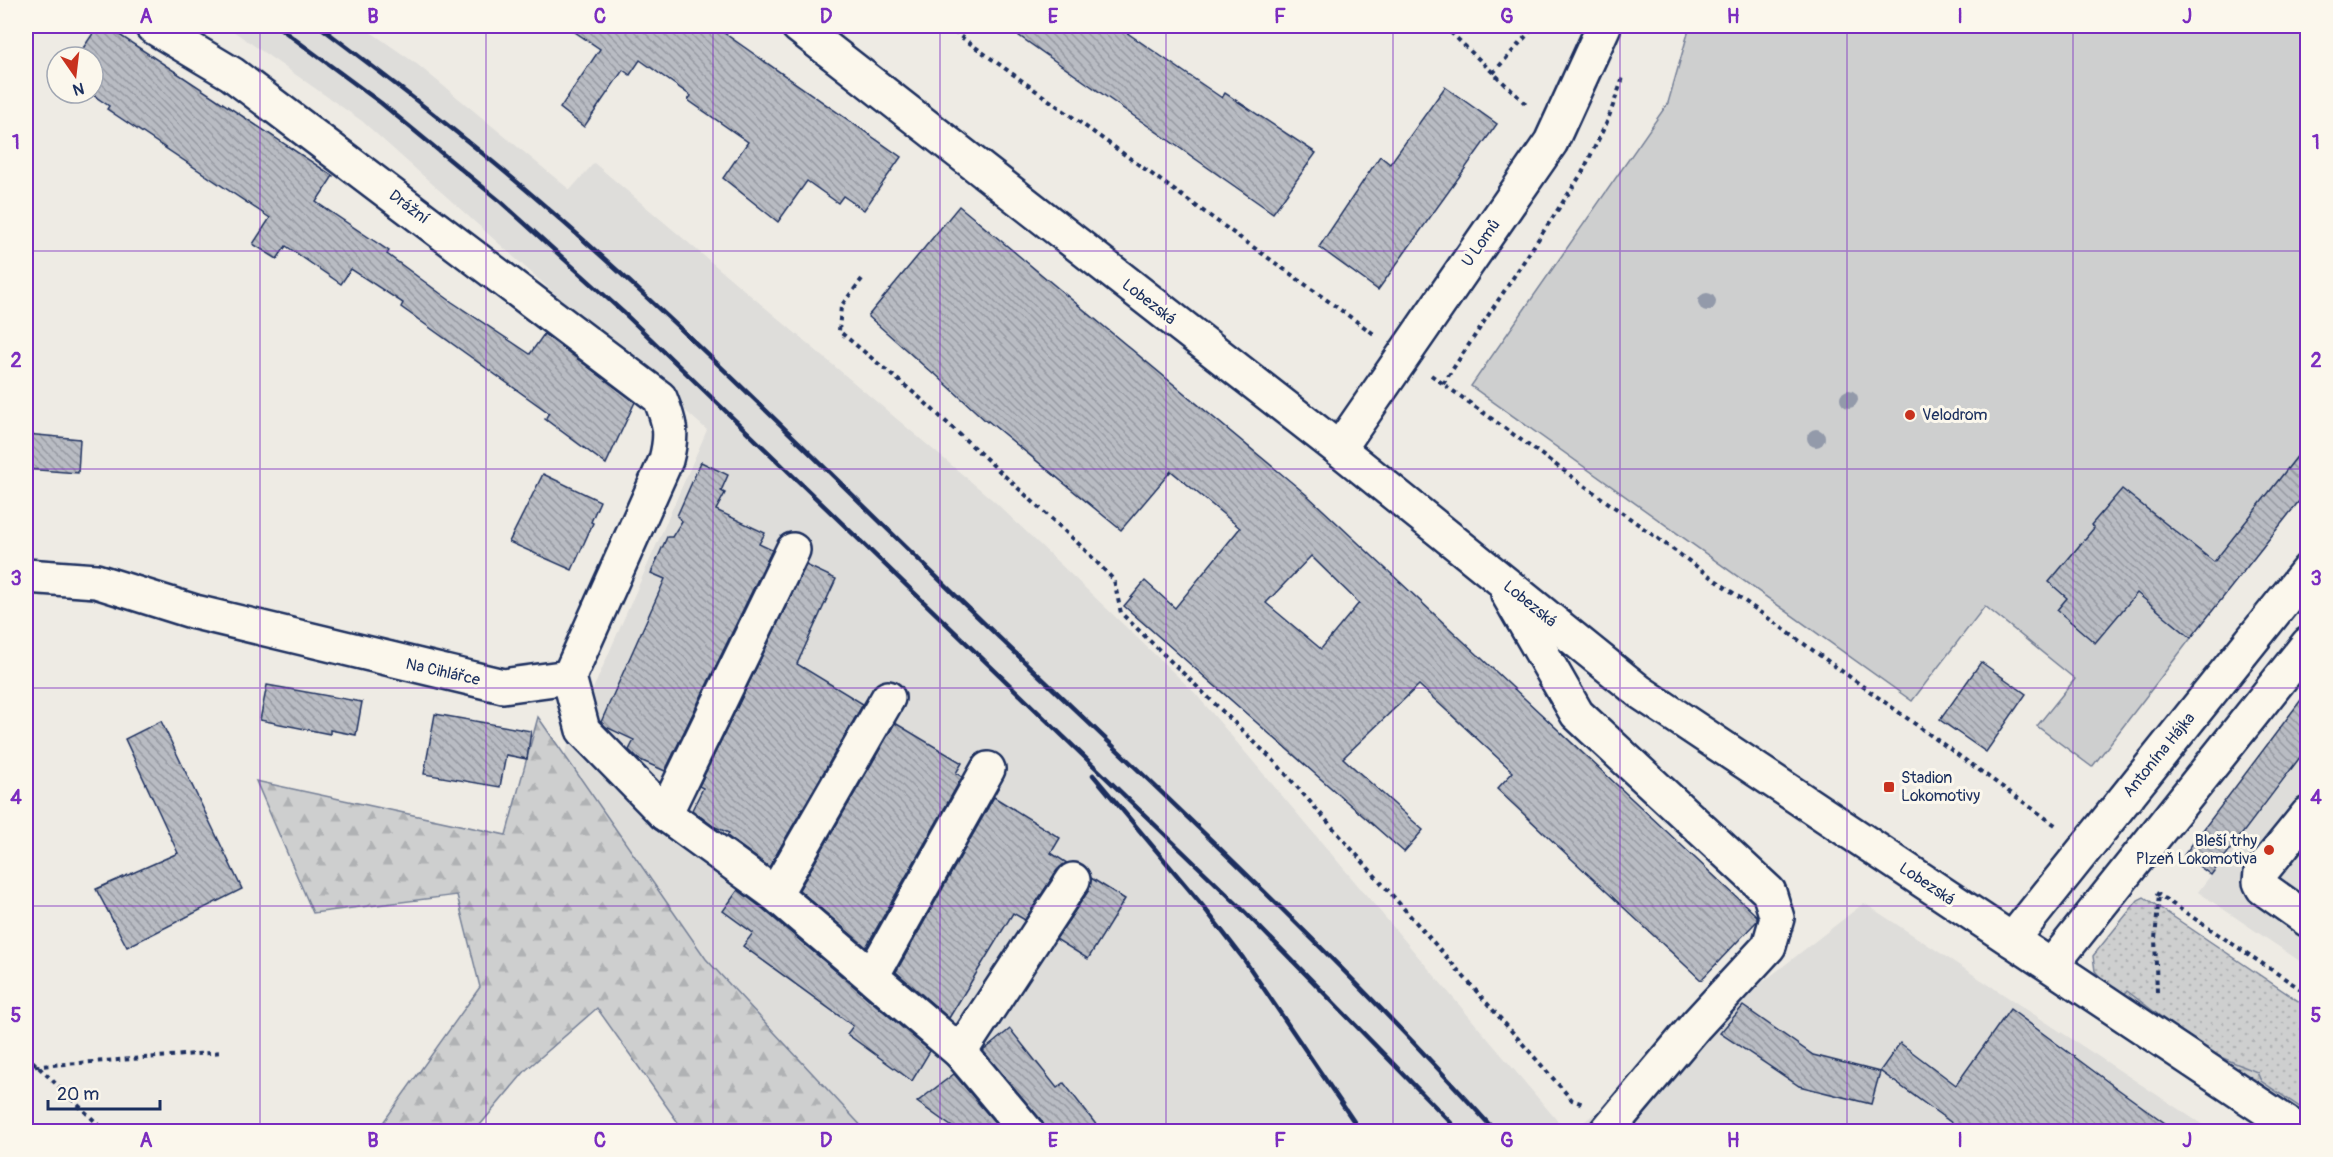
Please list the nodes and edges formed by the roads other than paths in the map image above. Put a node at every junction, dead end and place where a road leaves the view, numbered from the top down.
1 (152, 26) edge
2 (798, 26) edge
3 (1604, 26) edge
4 (1339, 449) junction
5 (793, 549) dead end
6 (2307, 570) edge
7 (26, 576) edge
8 (1500, 579) junction
9 (2307, 644) edge
10 (568, 677) junction
11 (888, 698) dead end
12 (988, 770) dead end
13 (665, 814) junction
14 (2304, 826) edge
15 (1073, 880) dead end
16 (776, 894) junction
17 (2307, 920) edge
18 (2012, 940) junction
19 (2052, 965) junction
20 (872, 976) junction
21 (960, 1052) junction
22 (1611, 1125) edge
23 (1027, 1131) edge
24 (2300, 1131) edge

1 - 10 street, Drážní
2 - 4 street, Lobezská
3 - 4 street, U Lomů
4 - 8 street, Lobezská
5 - 13 street
6 - 18 street, Antonína Hájka
7 - 10 street, Na Cihlářce
8 - 18 street, Lobezská
8 - 22 street
9 - 19 street
10 - 13 street
11 - 16 street
12 - 20 street
13 - 16 street
14 - 17 street
15 - 21 street
16 - 20 street
18 - 19 street, Lobezská
19 - 24 street, Lobezská
20 - 21 street
21 - 23 street

